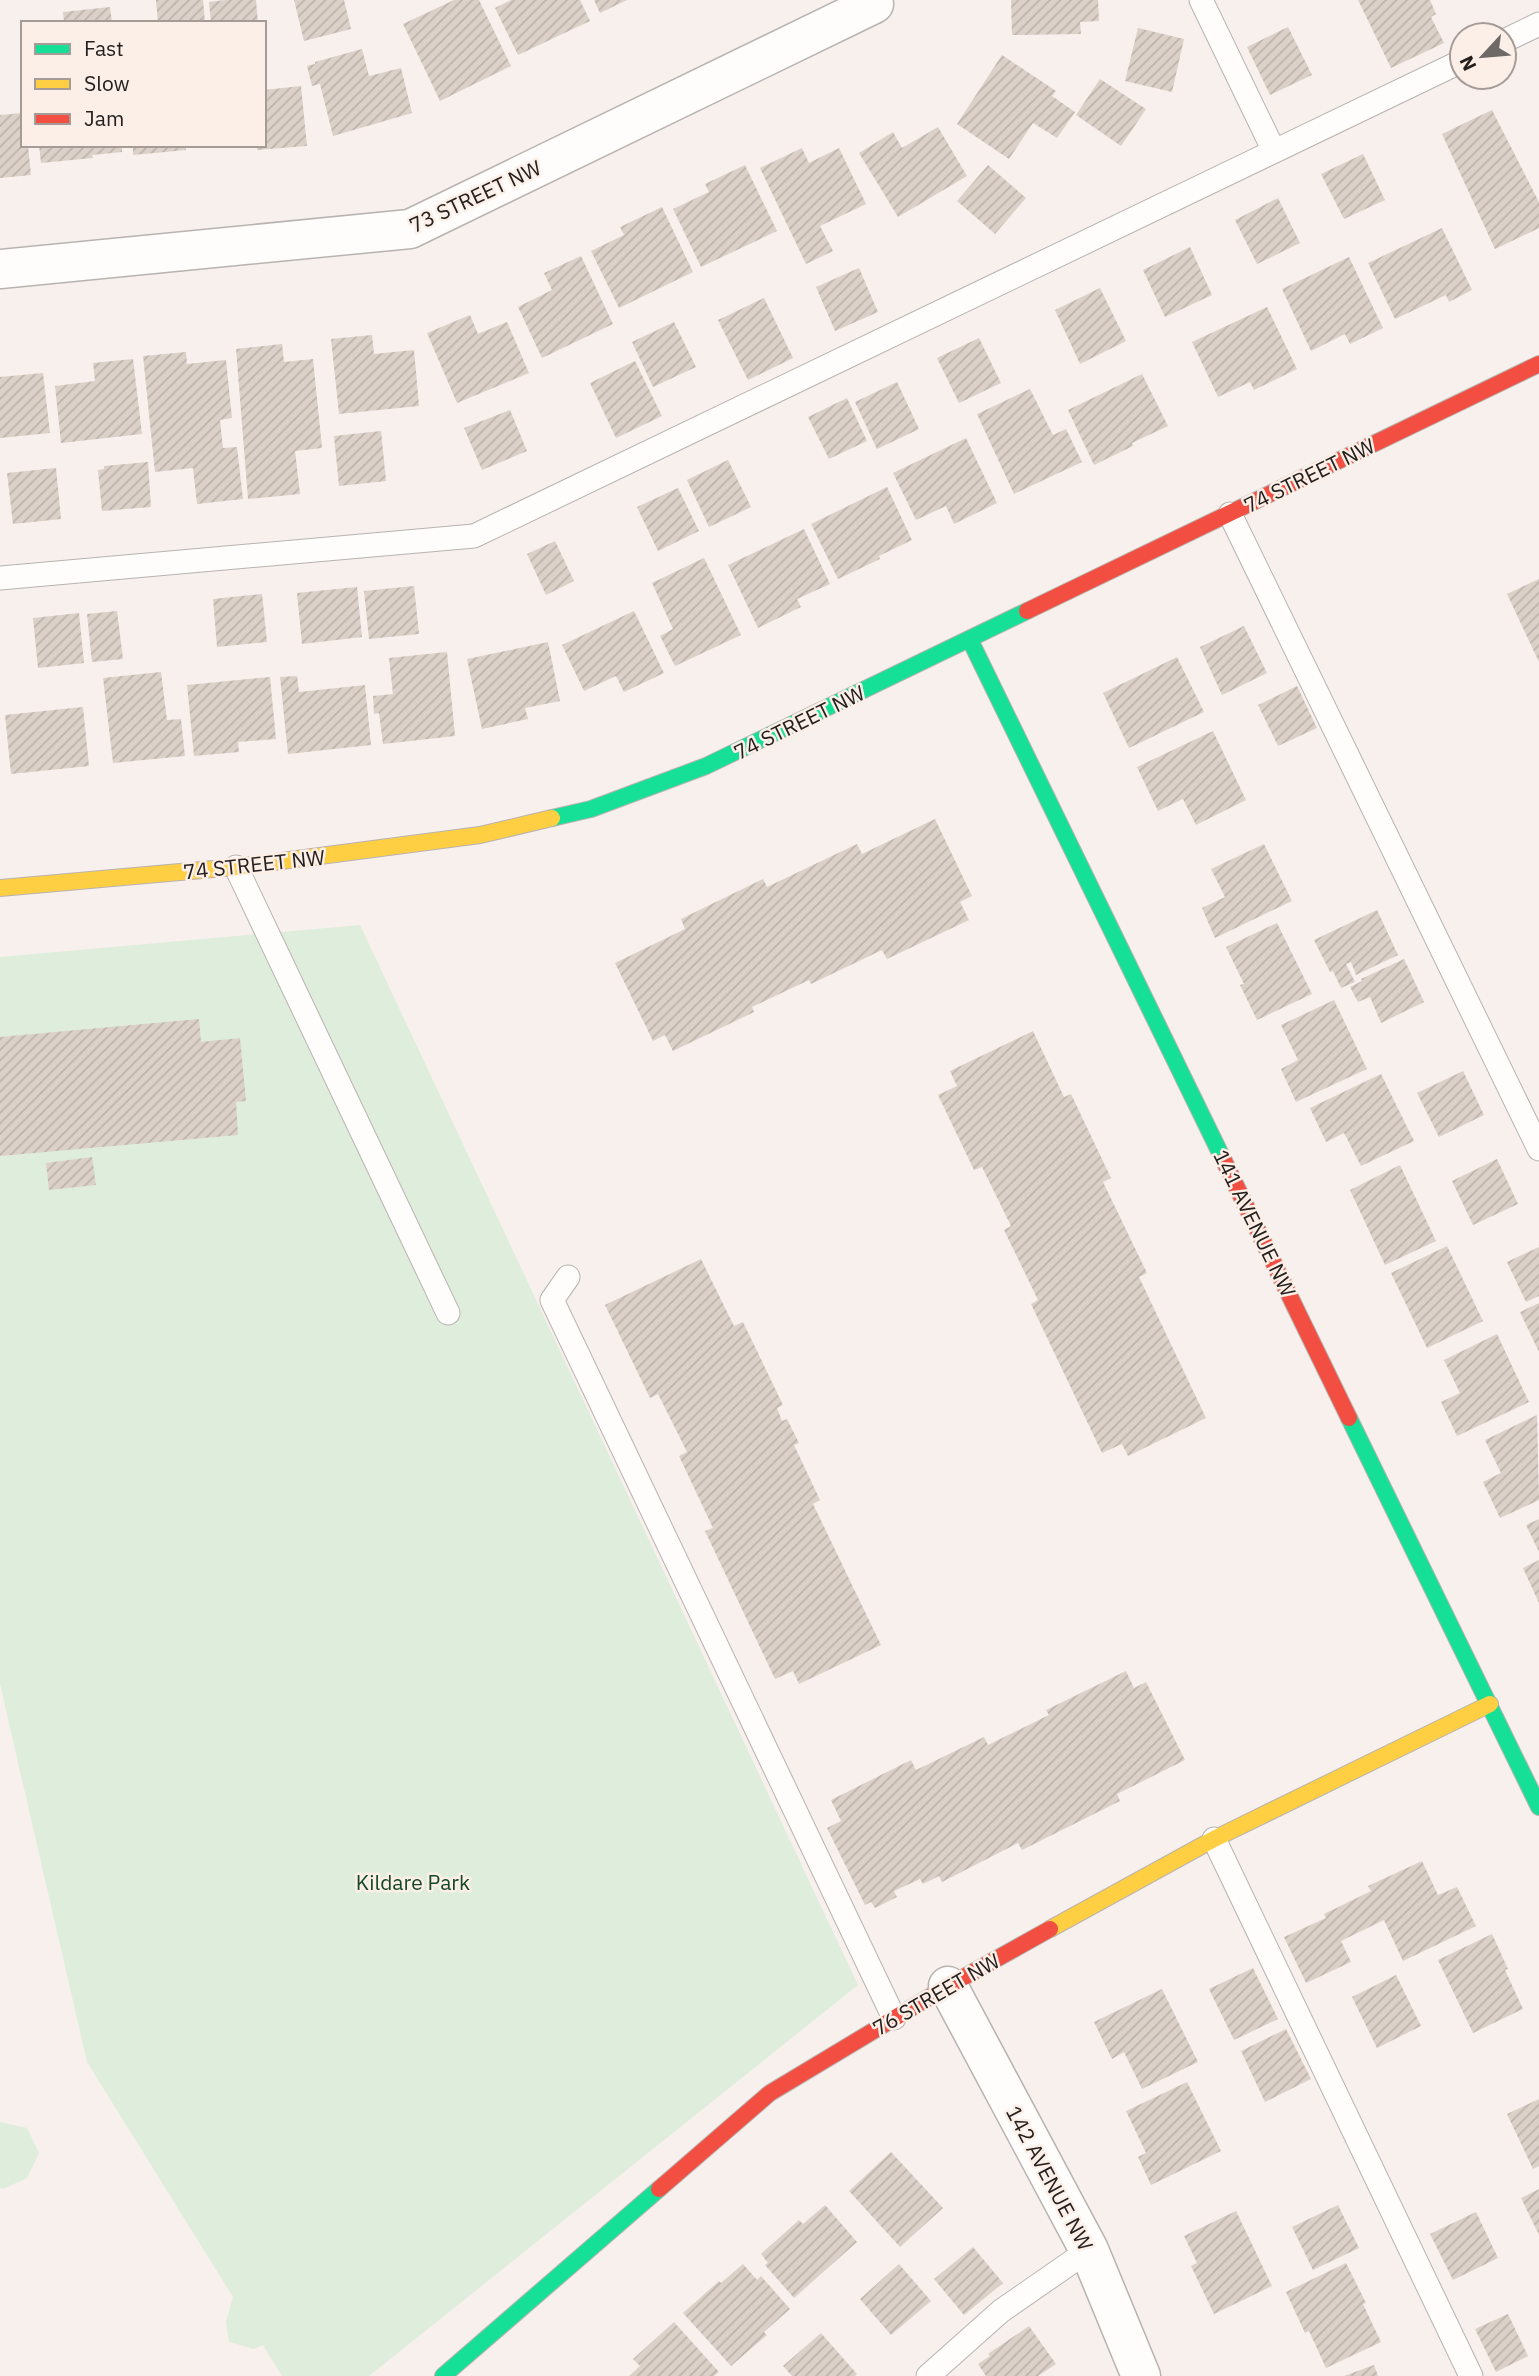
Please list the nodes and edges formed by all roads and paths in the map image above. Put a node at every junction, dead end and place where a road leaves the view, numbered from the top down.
1 (1201, 0) edge
2 (873, 2) edge
3 (1539, 24) edge
4 (1518, 34) edge
5 (1448, 68) edge
6 (1274, 151) junction
7 (0, 269) edge
8 (1539, 364) edge
9 (1230, 514) junction
10 (0, 578) edge
11 (970, 640) junction
12 (236, 867) junction
13 (0, 888) edge
14 (1539, 1149) edge
15 (568, 1277) dead end
16 (448, 1313) dead end
17 (1490, 1704) junction
18 (1539, 1807) edge
19 (1214, 1839) junction
20 (948, 1986) junction
21 (894, 2018) junction
22 (1089, 2250) junction
23 (443, 2376) edge
24 (928, 2376) edge
25 (1141, 2376) edge
26 (1471, 2376) edge

1 - 6 lane
2 - 7 street, 73 STREET NW
3 - 4 lane
5 - 6 lane
6 - 10 lane
8 - 9 street, 74 STREET NW
9 - 11 street, 74 STREET NW
9 - 14 lane
11 - 12 street, 74 STREET NW
11 - 17 street, 141 AVENUE NW
12 - 13 street, 74 STREET NW
12 - 16 lane
15 - 21 lane
17 - 18 street, 141 AVENUE NW
17 - 19 street, 76 STREET NW
19 - 20 street, 76 STREET NW
19 - 26 lane
20 - 21 street, 76 STREET NW
20 - 22 street, 142 AVENUE NW
21 - 23 street, 76 STREET NW
22 - 24 lane
22 - 25 street, 142 AVENUE NW

